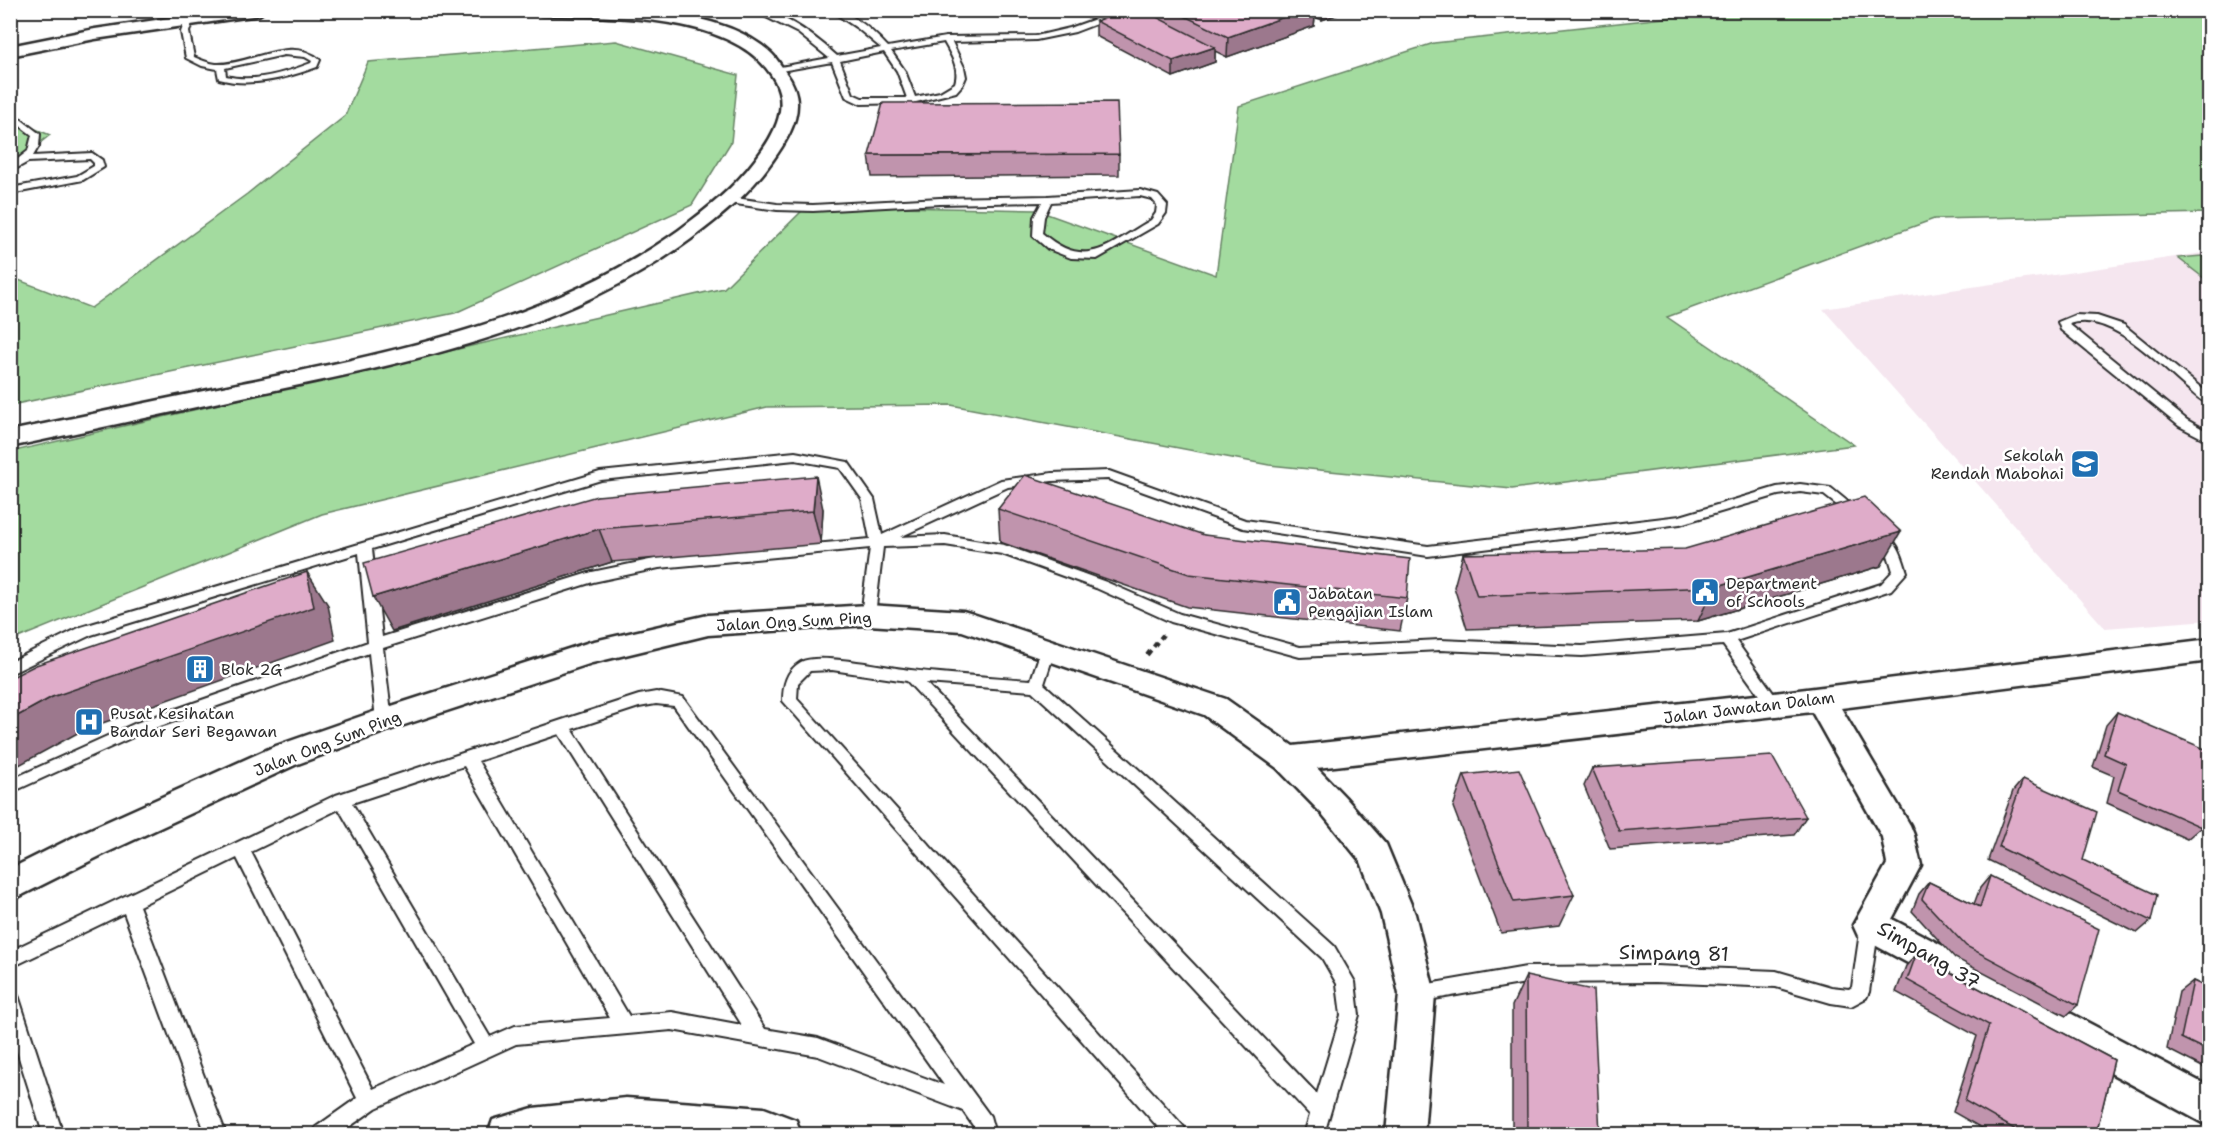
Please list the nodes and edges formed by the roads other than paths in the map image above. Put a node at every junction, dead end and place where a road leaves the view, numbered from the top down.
1 (259, 10) edge
2 (541, 10) edge
3 (755, 10) edge
4 (833, 10) edge
5 (1130, 10) edge
6 (571, 11) edge
7 (664, 14) edge
8 (153, 18) edge
9 (189, 20) junction
10 (95, 34) junction
11 (10, 38) edge
12 (946, 39) junction
13 (887, 49) junction
14 (10, 51) edge
15 (835, 59) junction
16 (221, 66) junction
17 (778, 70) junction
18 (912, 100) junction
19 (10, 113) edge
20 (28, 159) junction
21 (10, 169) edge
22 (10, 191) edge
23 (1048, 199) junction
24 (729, 200) junction
25 (2210, 401) edge
26 (2210, 438) edge
27 (10, 439) edge
28 (877, 543) junction
29 (365, 547) junction
30 (868, 615) junction
31 (1727, 639) junction
32 (375, 645) junction
33 (1048, 650) junction
34 (2210, 650) edge
35 (10, 669) edge
36 (911, 676) junction
37 (1036, 686) junction
38 (1820, 699) junction
39 (1774, 705) junction
40 (384, 720) junction
41 (562, 726) junction
42 (468, 758) junction
43 (1288, 759) junction
44 (10, 787) edge
45 (342, 800) junction
46 (241, 849) junction
47 (10, 886) edge
48 (129, 903) junction
49 (1870, 925) junction
50 (10, 960) edge
51 (1417, 994) junction
52 (10, 998) edge
53 (624, 1025) junction
54 (760, 1037) junction
55 (486, 1048) junction
56 (369, 1101) junction
57 (970, 1104) junction
58 (2210, 1108) edge
59 (1320, 1111) junction
60 (52, 1134) edge
61 (216, 1134) edge
62 (323, 1134) edge
63 (507, 1134) edge
64 (782, 1134) edge
65 (985, 1134) edge
66 (1178, 1134) edge
67 (1314, 1134) edge
68 (1405, 1134) edge

1 - 9 street
2 - 6 street
3 - 15 lane
4 - 13 lane
5 - 12 lane
6 - 7 street
7 - 17 street
8 - 9 street
8 - 10 street
9 - 16 lane
10 - 11 street
10 - 14 street
12 - 13 lane
12 - 18 lane
13 - 15 lane
13 - 18 lane
15 - 17 lane
15 - 18 lane
16 - 16 lane
17 - 24 street
19 - 20 lane
20 - 21 lane
20 - 22 lane
23 - 23 lane
23 - 24 lane
24 - 27 street
25 - 26 lane
28 - 29 lane
28 - 30 lane
28 - 31 lane
28 - 31 lane
28 - 32 lane
29 - 32 lane
29 - 35 lane
30 - 33 street, Jalan Ong Sum Ping
30 - 40 street, Jalan Ong Sum Ping
31 - 39 lane
32 - 40 lane
32 - 44 lane
33 - 37 lane
33 - 43 street, Jalan Ong Sum Ping
34 - 38 street, Jalan Jawatan Dalam
36 - 37 lane
36 - 59 lane
36 - 66 lane
37 - 59 lane
38 - 39 street, Jalan Jawatan Dalam
38 - 49 street, Simpang 37
39 - 43 street, Jalan Jawatan Dalam
40 - 47 street, Jalan Ong Sum Ping
41 - 42 lane
41 - 54 lane
41 - 57 lane
42 - 45 lane
42 - 53 lane
43 - 51 street, Jalan Ong Sum Ping
45 - 46 lane
45 - 55 lane
46 - 48 lane
46 - 56 lane
48 - 50 lane
48 - 61 lane
49 - 51 lane, Simpang 81
49 - 58 street, Simpang 37
51 - 68 street, Jalan Ong Sum Ping
52 - 60 lane
53 - 54 lane
53 - 55 lane
54 - 57 lane
55 - 56 lane
56 - 62 lane
57 - 65 lane
59 - 67 lane
63 - 64 street

